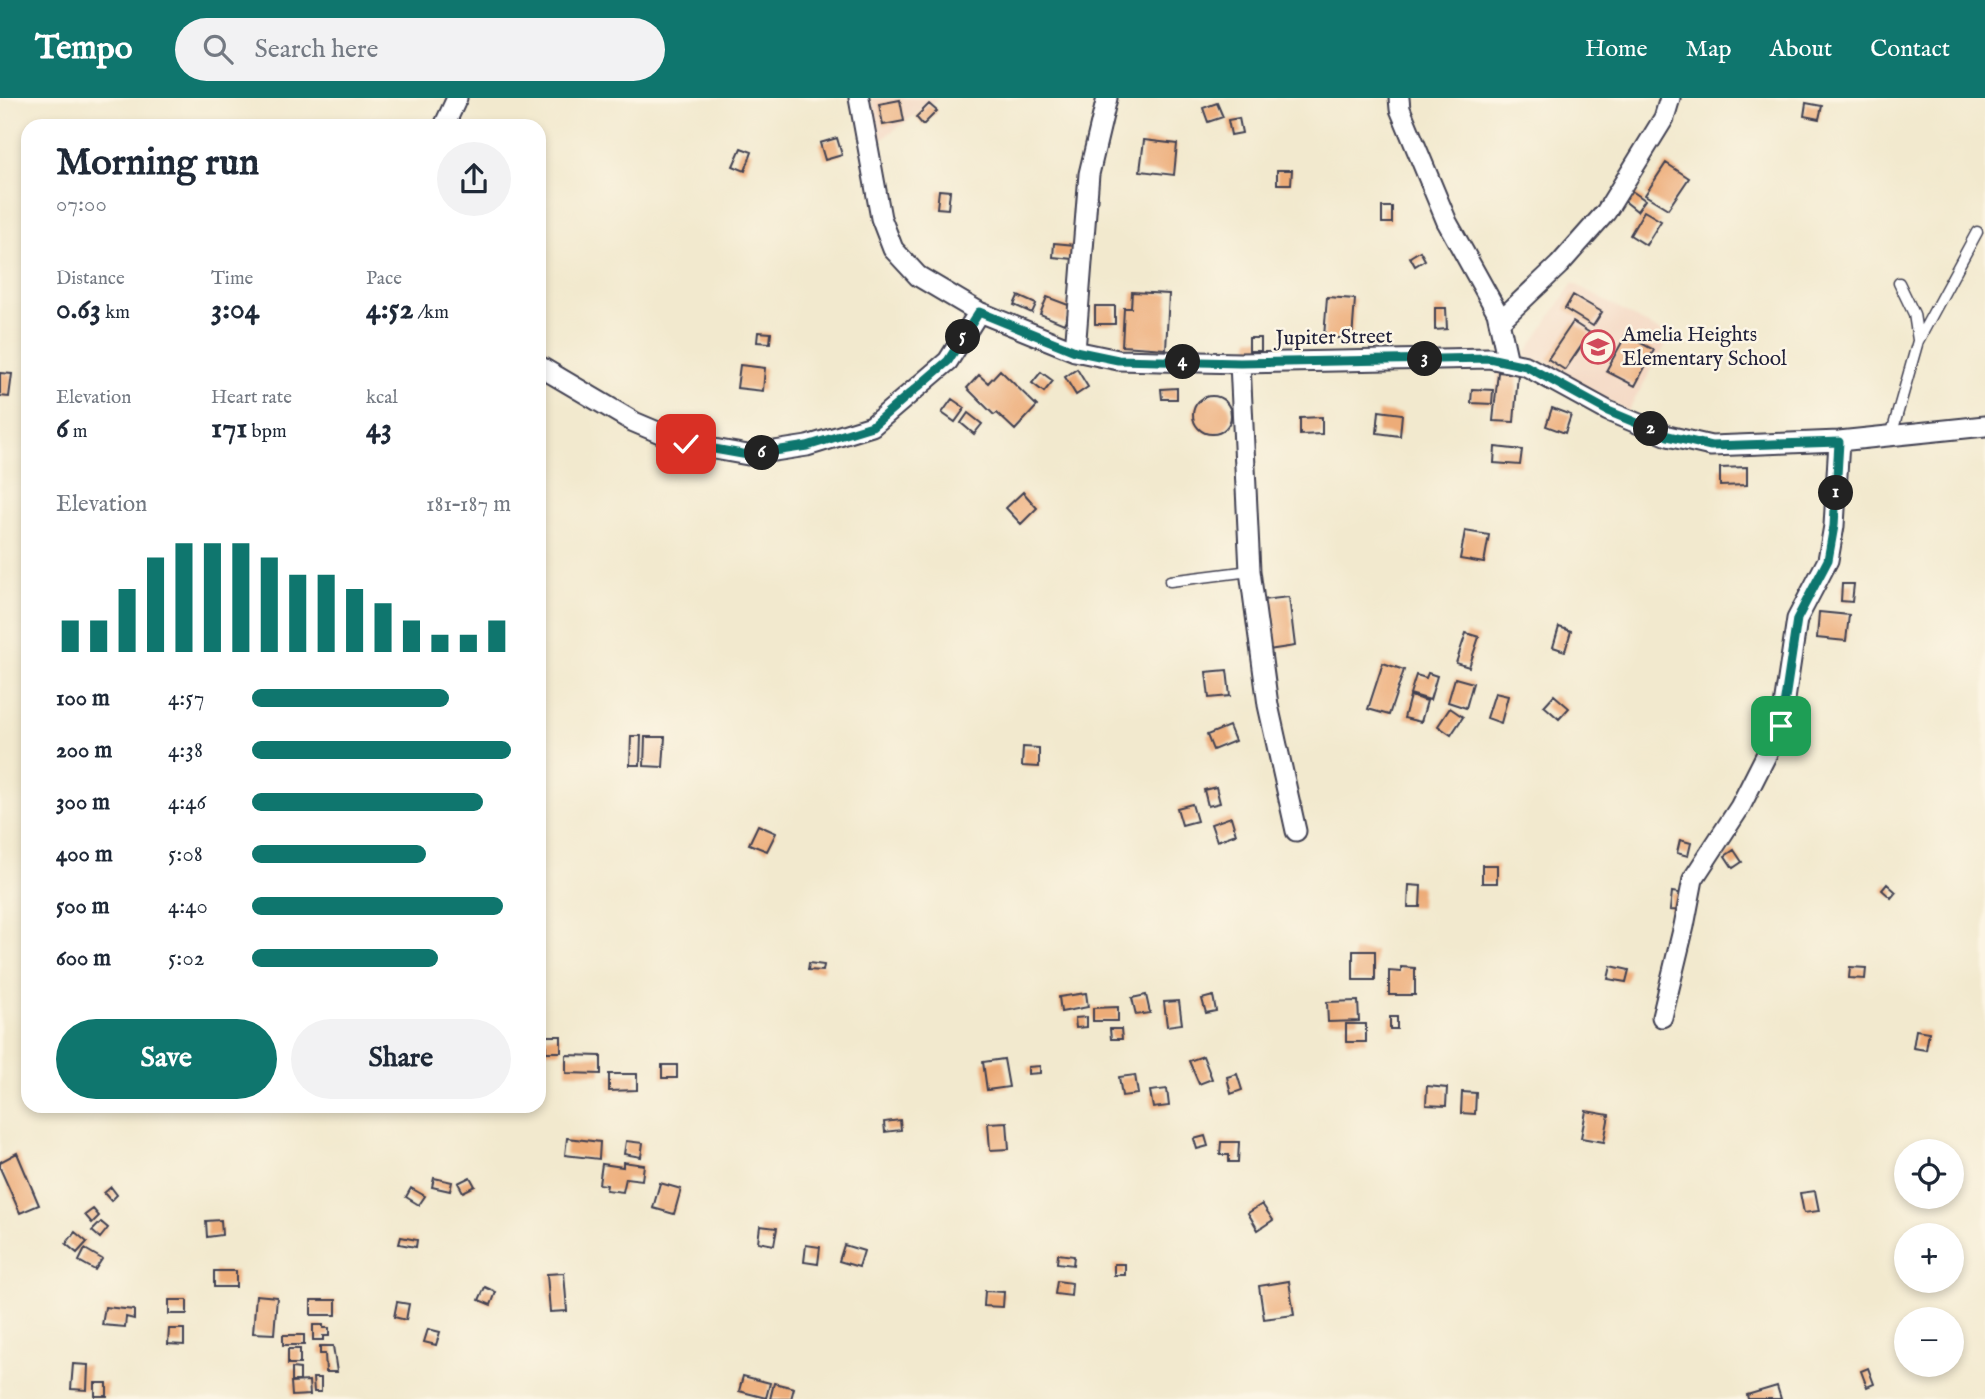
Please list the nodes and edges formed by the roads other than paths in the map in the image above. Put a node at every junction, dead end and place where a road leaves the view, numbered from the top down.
1 (457, 98) edge
2 (859, 98) edge
3 (1107, 98) edge
4 (1399, 98) edge
5 (1670, 98) edge
6 (447, 119) edge
7 (1977, 232) dead end
8 (1899, 283) dead end
9 (979, 312) junction
10 (1500, 321) junction
11 (1919, 341) junction
12 (1075, 351) junction
13 (1508, 362) junction
14 (1240, 363) junction
15 (546, 370) edge
16 (1985, 426) edge
17 (1891, 437) junction
18 (1839, 442) junction
19 (1250, 571) junction
20 (1170, 581) dead end
21 (1296, 831) dead end
22 (1662, 1017) dead end

1 - 6 street
2 - 9 street, Jupiter Street
3 - 12 street
4 - 10 street
5 - 10 street
7 - 11 lane
8 - 11 lane
9 - 12 street, Jupiter Street
9 - 15 street
10 - 13 street
11 - 17 lane
12 - 14 street, Jupiter Street
13 - 14 street, Jupiter Street
13 - 18 street, Jupiter Street
14 - 19 street
16 - 17 street, Jupiter Street
17 - 18 street, Jupiter Street
18 - 22 street
19 - 20 lane
19 - 21 street

